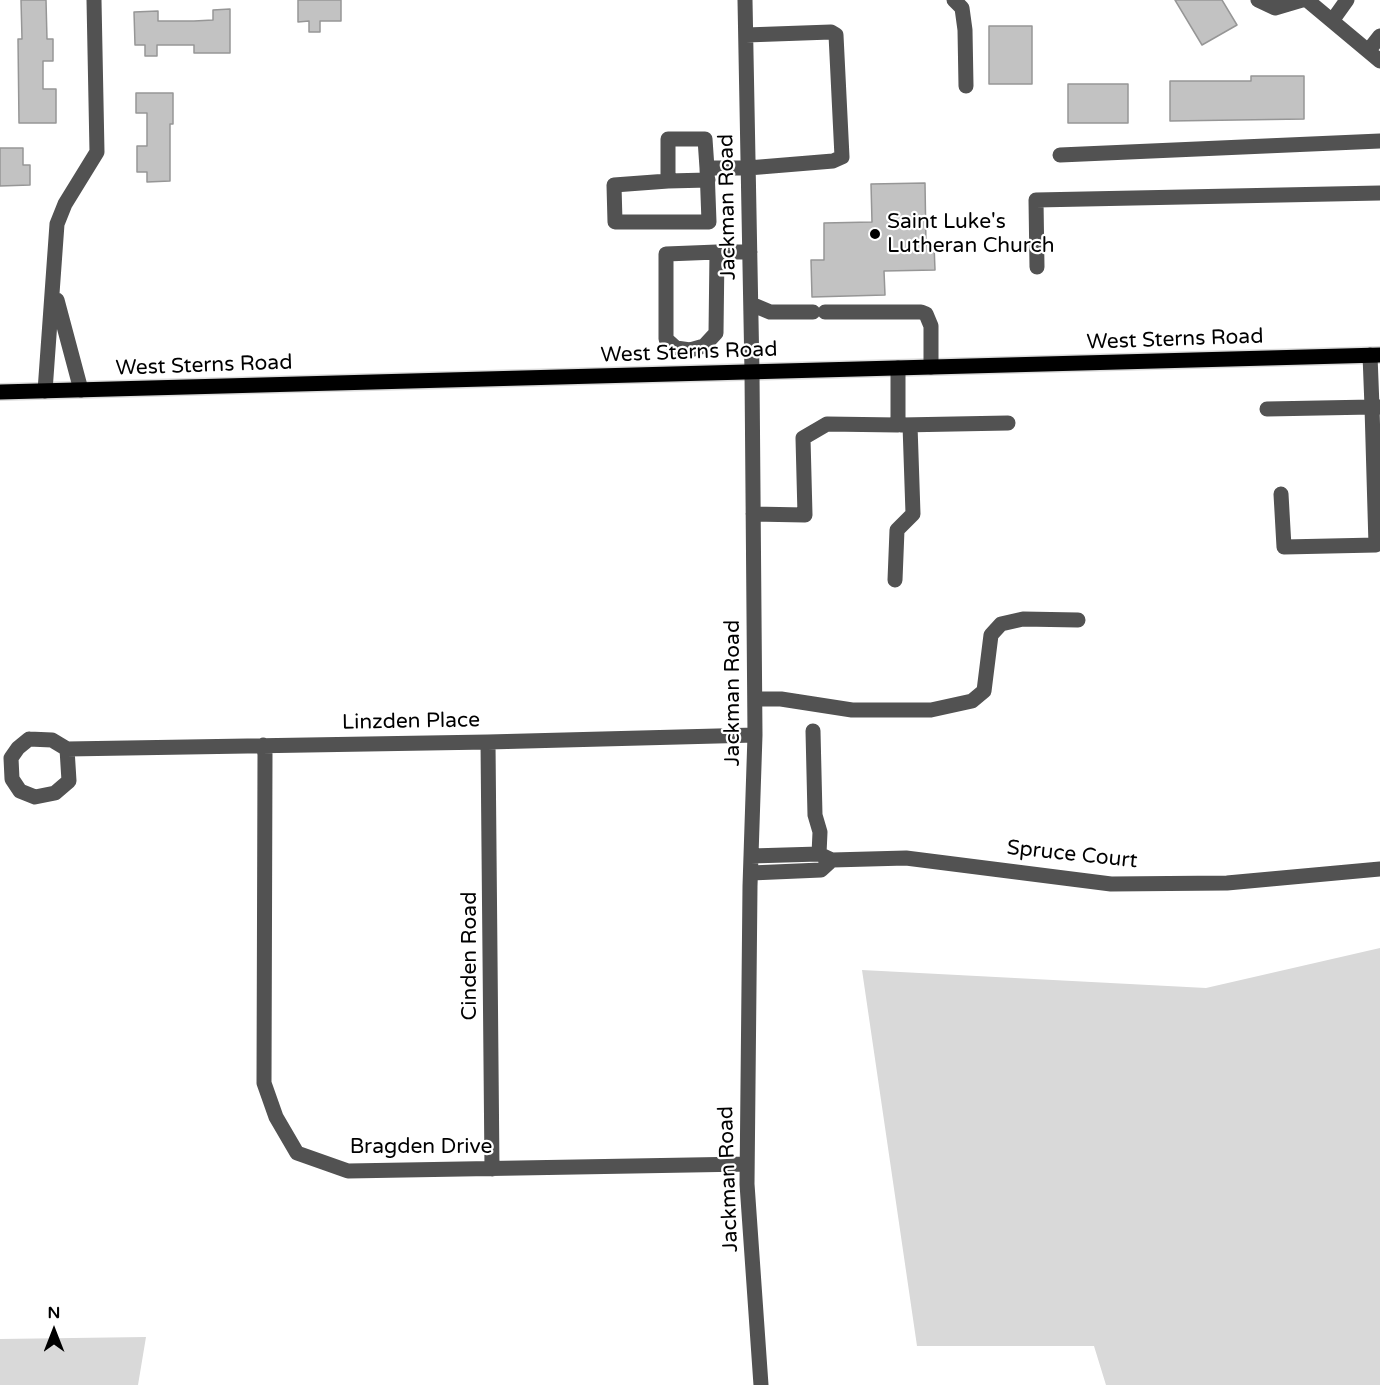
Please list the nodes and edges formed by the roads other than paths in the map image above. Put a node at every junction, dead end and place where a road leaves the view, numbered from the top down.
1 (94, 0) edge
2 (745, 0) edge
3 (954, 0) edge
4 (1258, 0) edge
5 (1302, 0) edge
6 (1307, 0) edge
7 (1347, 0) edge
8 (1332, 21) junction
9 (746, 35) junction
10 (1380, 36) edge
11 (1374, 55) edge
12 (966, 86) dead end
13 (1380, 141) edge
14 (1060, 155) dead end
15 (748, 168) junction
16 (707, 174) junction
17 (668, 181) junction
18 (1380, 193) edge
19 (717, 252) junction
20 (750, 252) junction
21 (1037, 267) dead end
22 (54, 291) junction
23 (751, 304) junction
24 (1375, 355) edge
25 (897, 368) junction
26 (931, 368) junction
27 (752, 372) junction
28 (81, 390) junction
29 (45, 391) junction
30 (0, 392) edge
31 (1376, 407) edge
32 (1267, 410) dead end
33 (1008, 423) dead end
34 (904, 425) junction
35 (1281, 494) dead end
36 (753, 514) junction
37 (1378, 545) edge
38 (896, 580) dead end
39 (1078, 620) dead end
40 (755, 699) junction
41 (813, 731) dead end
42 (755, 735) junction
43 (488, 742) junction
44 (263, 745) junction
45 (67, 749) junction
46 (751, 856) junction
47 (825, 857) junction
48 (1380, 869) edge
49 (751, 873) junction
50 (747, 1164) junction
51 (492, 1169) junction
52 (761, 1385) edge

1 - 22 street
2 - 9 street, Jackman Road
3 - 12 street
4 - 5 street
6 - 8 street
7 - 8 street
8 - 11 street
9 - 15 street, Jackman Road
9 - 15 street
10 - 11 street
13 - 14 street
15 - 16 street
15 - 20 street, Jackman Road
16 - 17 street
16 - 17 street
16 - 17 street
18 - 21 street
19 - 19 street
19 - 20 street
20 - 23 street, Jackman Road
22 - 28 street
22 - 29 street
23 - 26 street
23 - 27 street, Jackman Road
24 - 26 main road, West Sterns Road
24 - 31 street
25 - 26 main road, West Sterns Road
25 - 27 main road, West Sterns Road
25 - 34 street
27 - 28 main road, West Sterns Road
27 - 36 street, Jackman Road
28 - 29 main road, West Sterns Road
29 - 30 main road, West Sterns Road
31 - 32 street
31 - 37 street
33 - 34 street
34 - 36 street
34 - 38 street
35 - 37 street
36 - 40 street, Jackman Road
39 - 40 street
40 - 42 street, Jackman Road
41 - 47 street
42 - 43 street, Linzden Place
42 - 46 street, Jackman Road
43 - 44 street, Linzden Place
43 - 51 street, Cinden Road
44 - 45 street, Linzden Place
44 - 51 street, Bragden Drive
45 - 45 street
46 - 47 street, Spruce Court
46 - 49 street, Jackman Road
47 - 48 street, Spruce Court
47 - 49 street, Spruce Court
49 - 50 street, Jackman Road
50 - 51 street, Bragden Drive
50 - 52 street, Jackman Road

